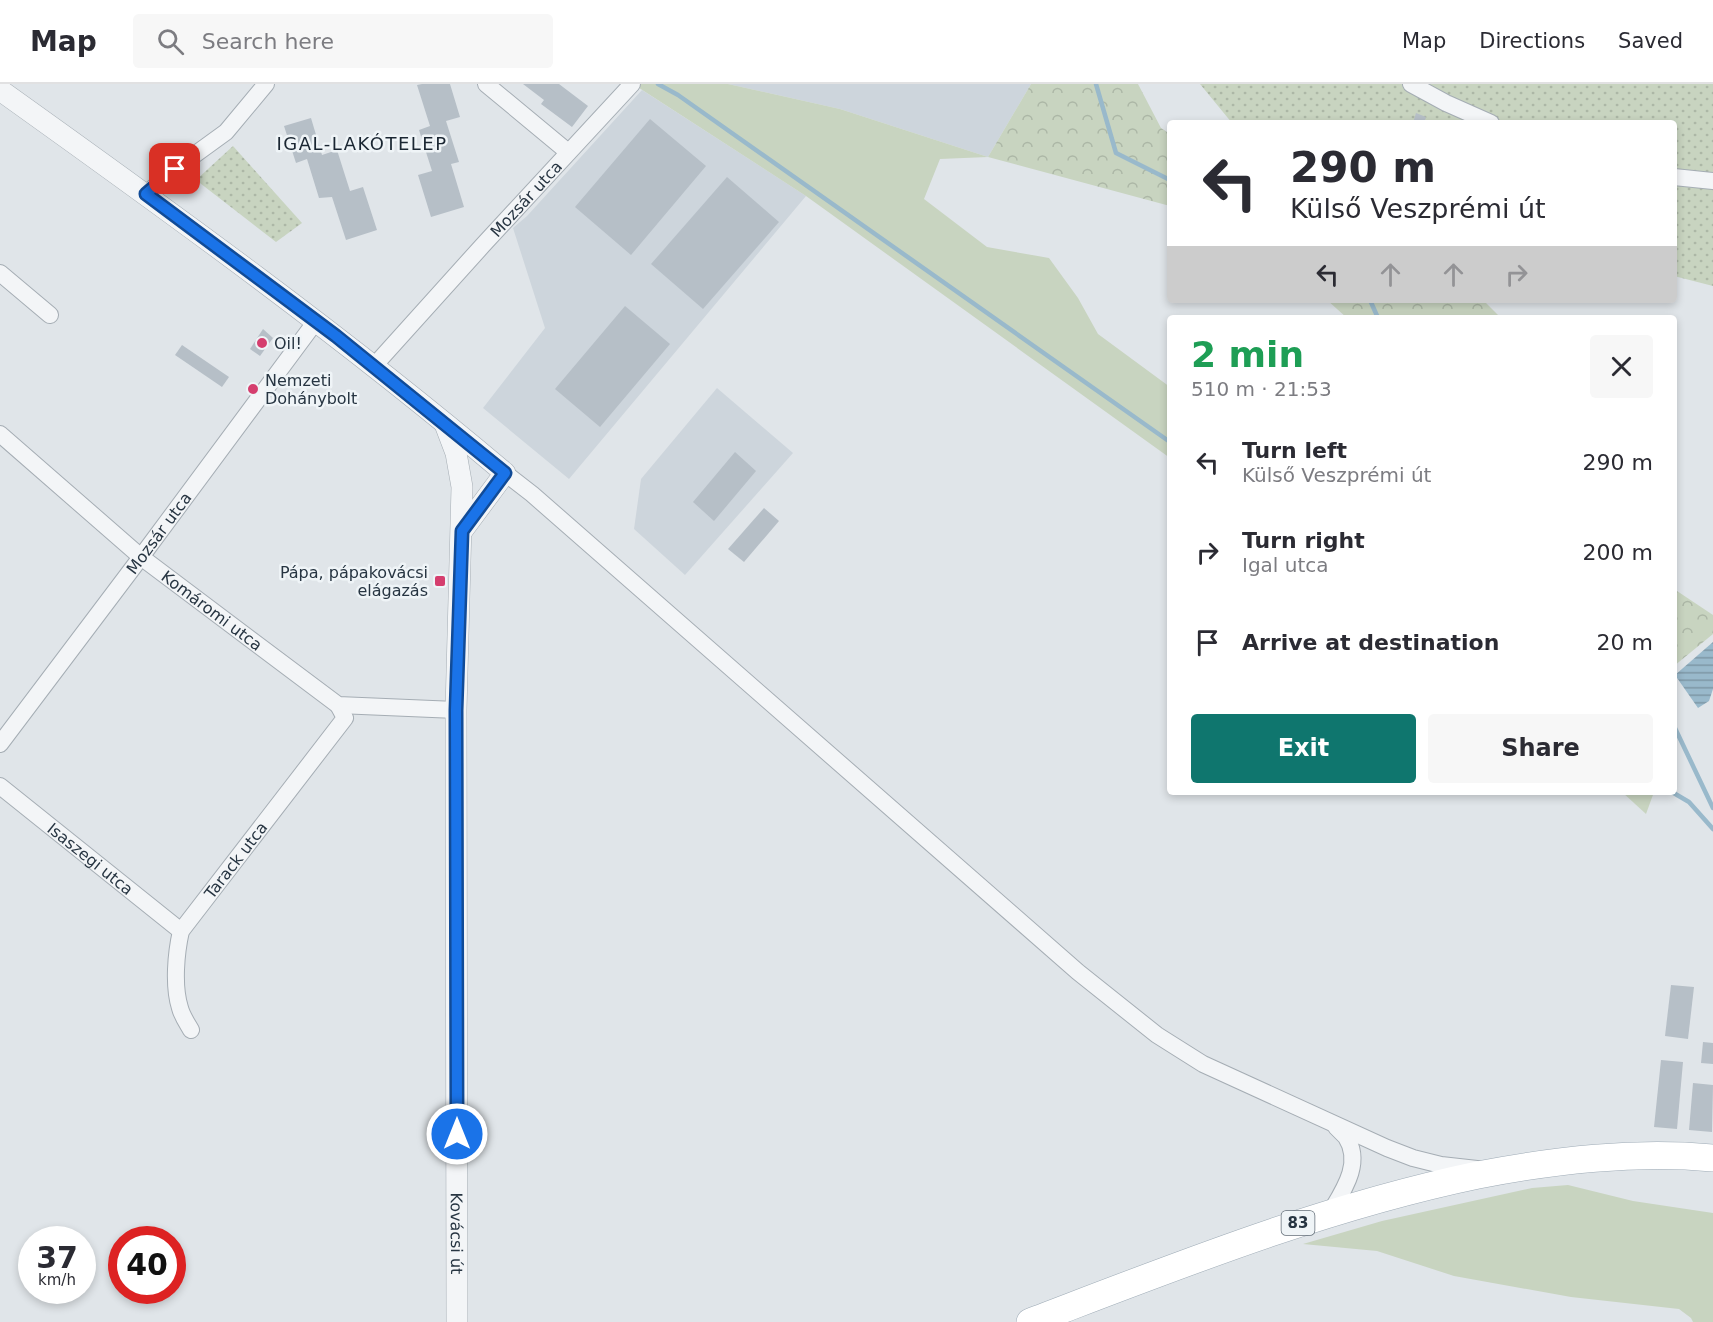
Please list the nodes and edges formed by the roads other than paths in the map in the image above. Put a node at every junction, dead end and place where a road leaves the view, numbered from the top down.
1 (266, 84) edge
2 (486, 84) edge
3 (632, 84) edge
4 (1412, 84) edge
5 (0, 90) edge
6 (1484, 120) edge
7 (568, 152) junction
8 (1677, 177) edge
9 (1713, 181) edge
10 (146, 194) junction
11 (0, 273) edge
12 (50, 315) dead end
13 (316, 321) junction
14 (374, 366) junction
15 (445, 424) junction
16 (0, 434) edge
17 (499, 468) junction
18 (462, 487) junction
19 (462, 531) junction
20 (141, 557) junction
21 (338, 705) junction
22 (456, 710) junction
23 (0, 744) edge
24 (0, 786) edge
25 (181, 931) junction
26 (191, 1030) dead end
27 (1331, 1122) junction
28 (1713, 1158) edge
29 (1498, 1171) junction
30 (1330, 1213) junction
31 (457, 1322) edge
32 (1030, 1322) edge

1 - 10 street
2 - 7 street
3 - 7 street, Mozsár utca
4 - 6 street
5 - 10 street
7 - 14 street, Mozsár utca
8 - 9 street
10 - 13 street
11 - 12 street
13 - 14 street
13 - 20 street, Mozsár utca
14 - 15 street
15 - 17 street
15 - 18 street, Kovácsi út
16 - 20 street, Komáromi utca
17 - 18 street
17 - 19 street
17 - 27 street
18 - 19 street, Kovácsi út
19 - 22 street, Kovácsi út
20 - 21 street, Komáromi utca
20 - 23 street, Mozsár utca
21 - 22 street
21 - 25 street, Tarack utca
22 - 31 street, Kovácsi út
24 - 25 street, Isaszegi utca
25 - 26 street, Tarack utca
27 - 29 street
27 - 30 street
28 - 29 main road, 83
29 - 30 main road, 83
30 - 32 main road, 83

